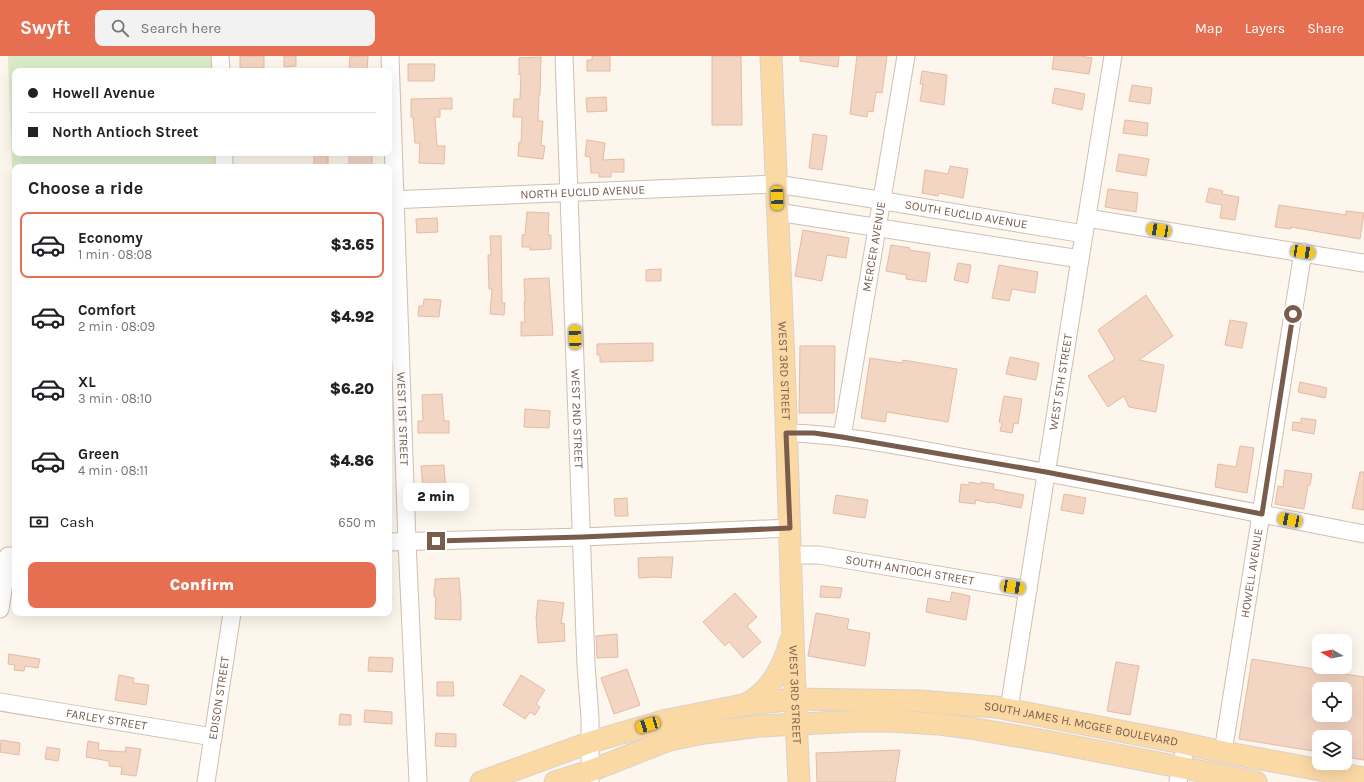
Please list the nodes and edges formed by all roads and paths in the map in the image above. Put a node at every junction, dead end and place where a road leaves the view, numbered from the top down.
1 (220, 56) edge
2 (390, 56) edge
3 (564, 56) edge
4 (772, 56) edge
5 (906, 56) edge
6 (1113, 56) edge
7 (221, 68) edge
8 (390, 68) edge
9 (776, 184) junction
10 (570, 193) junction
11 (392, 200) edge
12 (882, 200) junction
13 (777, 212) junction
14 (1085, 226) junction
15 (877, 227) junction
16 (1303, 252) junction
17 (1080, 259) junction
18 (1364, 263) edge
19 (395, 350) edge
20 (786, 433) junction
21 (842, 437) junction
22 (1046, 472) junction
23 (1262, 514) junction
24 (790, 528) junction
25 (1364, 534) edge
26 (582, 537) junction
27 (392, 542) edge
28 (408, 542) junction
29 (791, 555) junction
30 (12, 556) edge
31 (1028, 590) junction
32 (0, 609) edge
33 (232, 616) edge
34 (793, 632) junction
35 (795, 700) junction
36 (0, 702) edge
37 (743, 705) junction
38 (1009, 709) junction
39 (796, 723) junction
40 (212, 737) junction
41 (591, 742) junction
42 (1186, 744) junction
43 (1223, 752) junction
44 (1180, 775) edge
45 (590, 776) edge
46 (1364, 778) edge
47 (206, 782) edge
48 (418, 782) edge
49 (481, 782) edge
50 (555, 782) edge
51 (799, 782) edge
52 (1256, 782) edge

1 - 7 street
2 - 8 street, WEST 1ST STREET
3 - 10 street, WEST 2ND STREET
4 - 9 main road, WEST 3RD STREET
5 - 12 street, MERCER AVENUE
6 - 14 street, WEST 5TH STREET
9 - 10 street, NORTH EUCLID AVENUE
9 - 12 street, SOUTH EUCLID AVENUE
9 - 13 main road, WEST 3RD STREET
10 - 11 street, NORTH EUCLID AVENUE
10 - 26 street, WEST 2ND STREET
11 - 19 street, WEST 1ST STREET
12 - 14 street, SOUTH EUCLID AVENUE
12 - 15 street, MERCER AVENUE
13 - 15 street, SOUTH EUCLID AVENUE
13 - 20 main road, WEST 3RD STREET
14 - 16 street, SOUTH EUCLID AVENUE
14 - 17 street, WEST 5TH STREET
15 - 17 street, SOUTH EUCLID AVENUE
15 - 21 street, MERCER AVENUE
16 - 18 street, SOUTH EUCLID AVENUE
16 - 23 street, HOWELL AVENUE
17 - 22 street, WEST 5TH STREET
19 - 28 street, WEST 1ST STREET
20 - 21 street
20 - 24 main road, WEST 3RD STREET
21 - 22 street
22 - 23 street
22 - 31 street, WEST 5TH STREET
23 - 25 street
23 - 43 street, HOWELL AVENUE
24 - 26 street
24 - 29 main road, WEST 3RD STREET
26 - 28 street
26 - 41 street, WEST 2ND STREET
27 - 28 street
28 - 48 street, WEST 1ST STREET
29 - 31 street, SOUTH ANTIOCH STREET
29 - 34 main road, WEST 3RD STREET
30 - 32 street
31 - 38 street, WEST 5TH STREET
33 - 40 street, EDISON STREET
34 - 35 main road, WEST 3RD STREET
34 - 37 main road
35 - 37 main road, SOUTH JAMES H. MCGEE BOULEVARD
35 - 38 main road, SOUTH JAMES H. MCGEE BOULEVARD
35 - 39 main road, WEST 3RD STREET
36 - 40 street, FARLEY STREET
37 - 41 main road
38 - 42 main road, SOUTH JAMES H. MCGEE BOULEVARD
39 - 44 main road, SOUTH JAMES H. MCGEE BOULEVARD
39 - 45 main road, SOUTH JAMES H. MCGEE BOULEVARD
39 - 51 main road, WEST 3RD STREET
40 - 47 street, EDISON STREET
41 - 45 street, WEST 2ND STREET
41 - 49 main road
42 - 43 main road, SOUTH JAMES H. MCGEE BOULEVARD
42 - 44 street
43 - 46 main road, SOUTH JAMES H. MCGEE BOULEVARD
44 - 52 main road, SOUTH JAMES H. MCGEE BOULEVARD
45 - 50 main road, SOUTH JAMES H. MCGEE BOULEVARD

